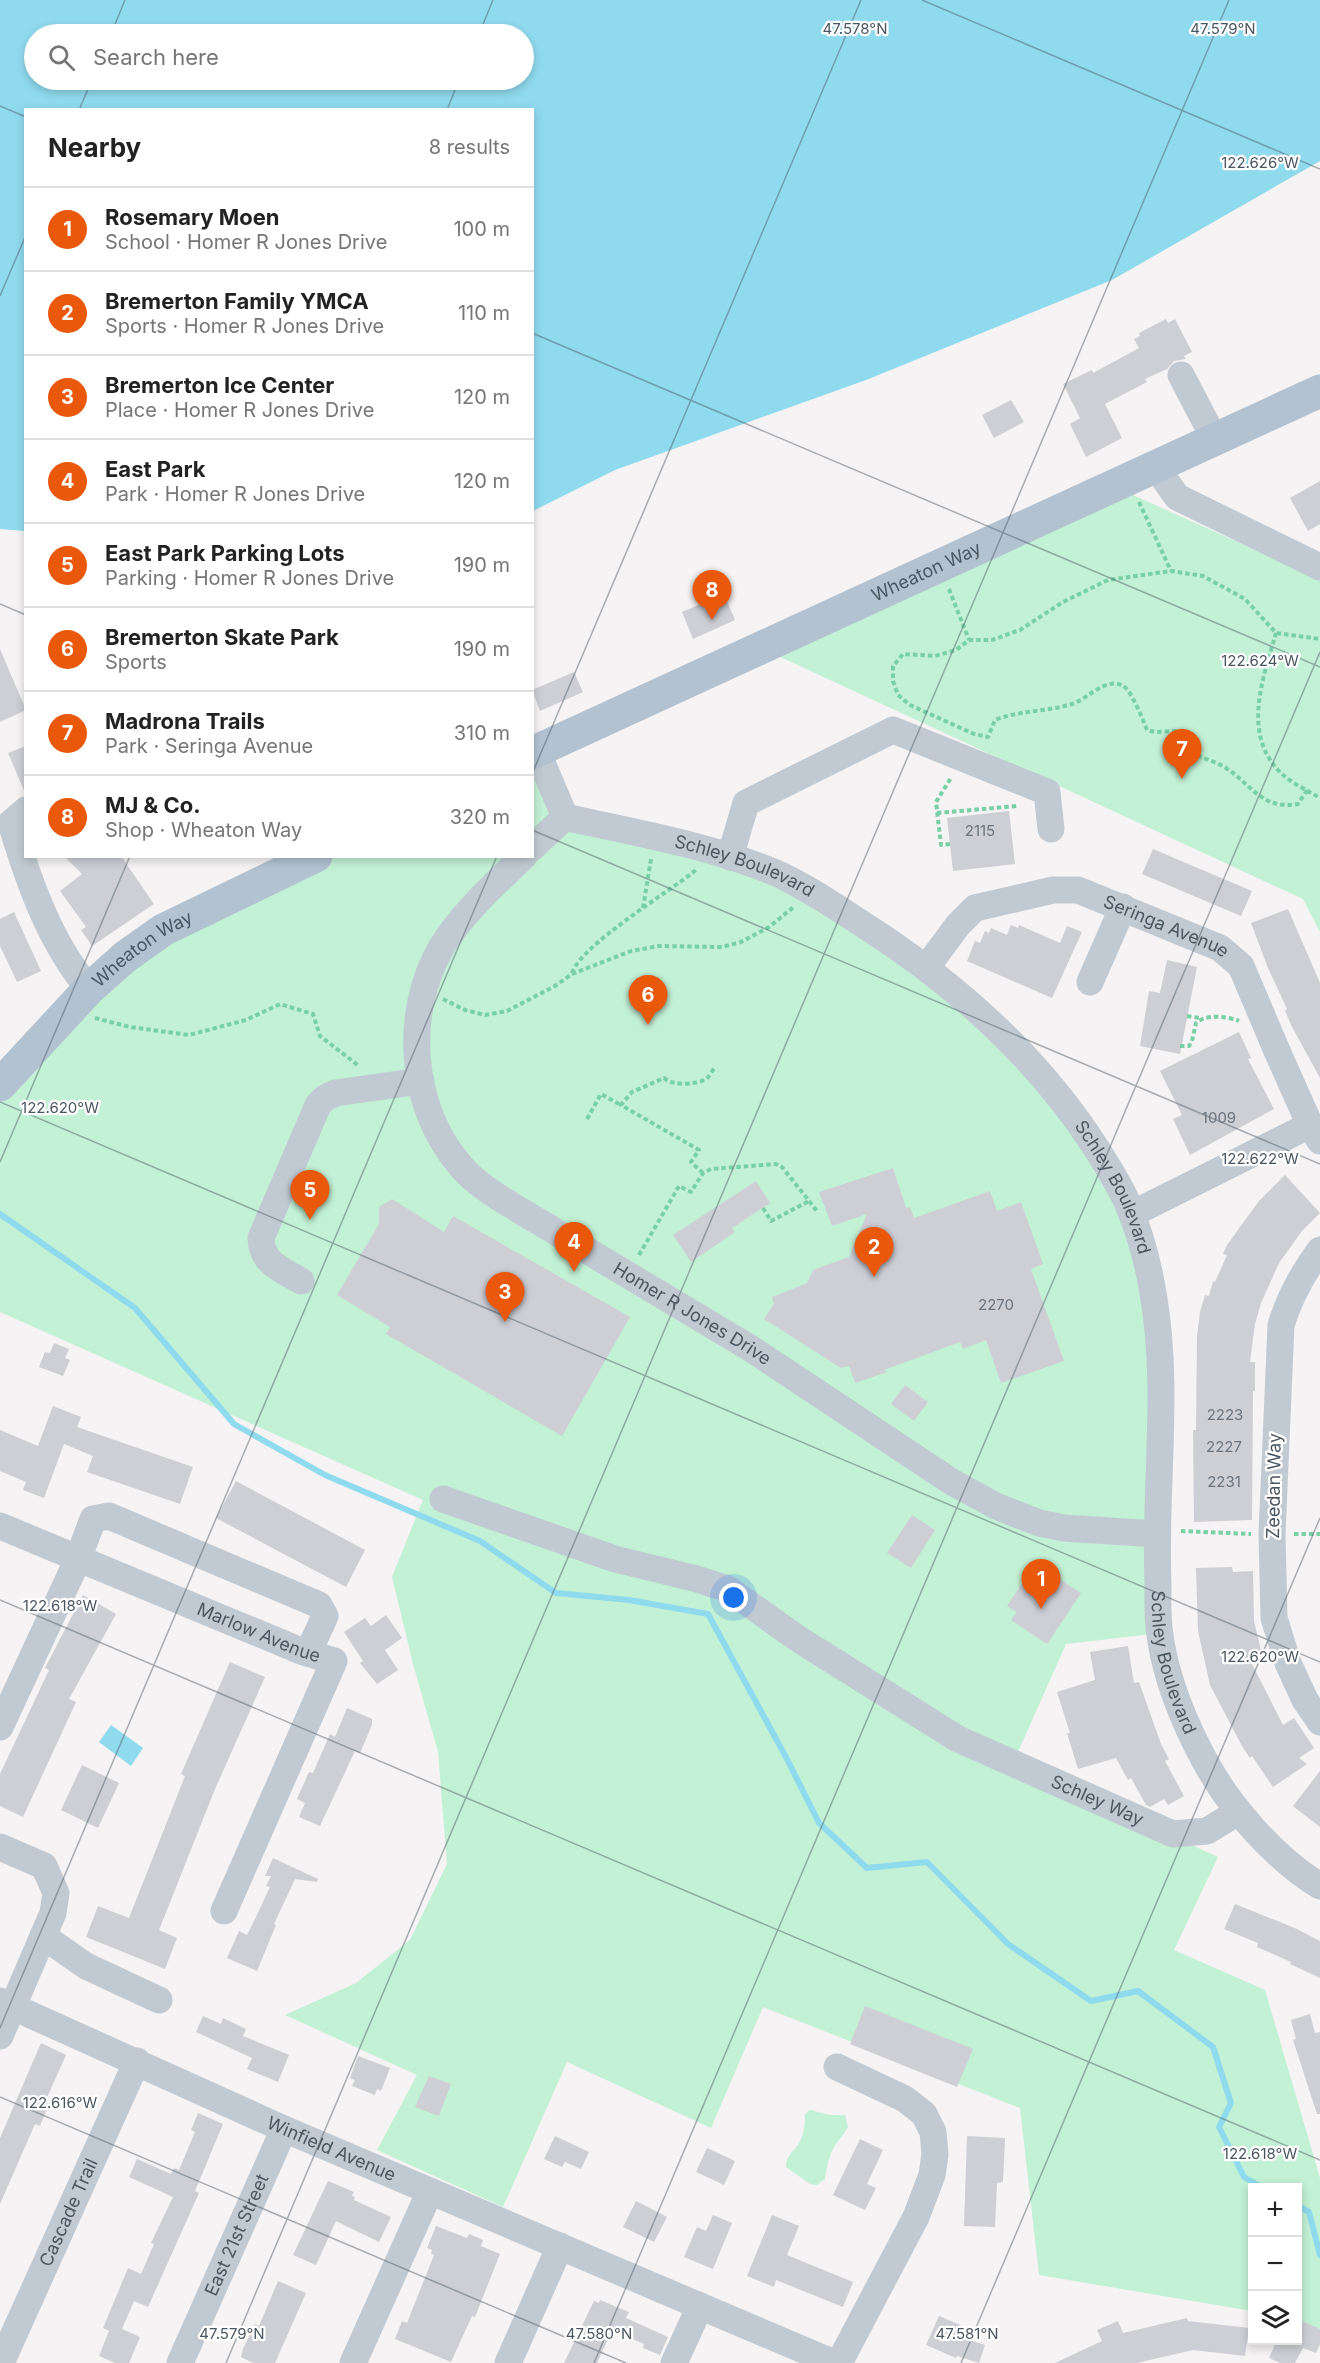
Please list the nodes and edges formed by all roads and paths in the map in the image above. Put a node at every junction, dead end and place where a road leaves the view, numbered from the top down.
1 (1181, 375) dead end
2 (1320, 392) edge
3 (1215, 440) junction
4 (1142, 473) junction
5 (940, 566) junction
6 (1320, 567) edge
7 (1171, 571) junction
8 (1276, 633) junction
9 (1320, 639) edge
10 (969, 640) junction
11 (944, 719) junction
12 (535, 752) edge
13 (963, 758) junction
14 (1307, 790) junction
15 (1320, 798) edge
16 (937, 813) junction
17 (1050, 816) joint
18 (565, 817) junction
19 (12, 818) edge
20 (950, 844) dead end
21 (534, 846) edge
22 (724, 855) junction
23 (312, 858) edge
24 (522, 858) edge
25 (651, 860) dead end
26 (811, 891) junction
27 (1124, 907) junction
28 (643, 909) junction
29 (926, 968) junction
30 (572, 974) junction
31 (1090, 982) dead end
32 (425, 987) junction
33 (89, 1002) junction
34 (1187, 1016) dead end
35 (1201, 1018) junction
36 (1245, 1024) dead end
37 (1180, 1046) dead end
38 (715, 1067) dead end
39 (421, 1081) junction
40 (0, 1085) edge
41 (385, 1086) junction
42 (621, 1105) junction
43 (587, 1119) dead end
44 (1315, 1133) edge
45 (703, 1173) junction
46 (809, 1201) junction
47 (763, 1208) dead end
48 (817, 1211) dead end
49 (1132, 1214) junction
50 (1320, 1250) edge
51 (628, 1275) junction
52 (301, 1281) dead end
53 (443, 1499) dead end
54 (0, 1526) edge
55 (1156, 1532) junction
56 (1272, 1535) junction
57 (78, 1559) junction
58 (308, 1653) junction
59 (1320, 1722) edge
60 (0, 1727) edge
61 (1238, 1812) junction
62 (0, 1848) edge
63 (1320, 1886) edge
64 (224, 1911) dead end
65 (43, 1936) junction
66 (159, 2000) dead end
67 (7, 2004) edge
68 (0, 2036) edge
69 (137, 2061) junction
70 (837, 2067) dead end
71 (281, 2135) junction
72 (430, 2191) junction
73 (560, 2246) junction
74 (700, 2306) junction
75 (831, 2362) edge
76 (1, 2363) edge
77 (180, 2363) edge
78 (353, 2363) edge
79 (508, 2363) edge
80 (674, 2363) edge

1 - 3 street
2 - 3 main road, Wheaton Way
3 - 4 main road, Wheaton Way
4 - 5 main road, Wheaton Way
4 - 6 street
4 - 7 path
5 - 10 path
5 - 12 main road, Wheaton Way
7 - 8 path
7 - 10 path
8 - 9 path
8 - 14 path
10 - 11 path
11 - 13 path
11 - 14 path
12 - 18 street
13 - 16 path
13 - 17 street
13 - 22 street
14 - 15 path
16 - 17 path
16 - 20 path
18 - 21 street
18 - 22 street, Schley Boulevard
19 - 33 street
22 - 26 street, Schley Boulevard
22 - 28 path
23 - 33 main road, Wheaton Way
24 - 32 street, Homer R Jones Drive
25 - 28 path
26 - 29 street, Schley Boulevard
26 - 30 path
27 - 29 street, Seringa Avenue
27 - 31 street
27 - 44 street, Seringa Avenue
28 - 30 path
29 - 49 street, Schley Boulevard
30 - 32 path
32 - 39 street, Homer R Jones Drive
33 - 40 main road, Wheaton Way
33 - 41 path
34 - 35 path
35 - 36 path
35 - 37 path
38 - 42 path
39 - 41 street
39 - 51 street, Homer R Jones Drive
41 - 52 street
42 - 43 path
42 - 45 path
44 - 49 street
45 - 46 path
45 - 51 path
46 - 47 path
46 - 48 path
49 - 55 street, Schley Boulevard
50 - 56 street, Zeedan Way
51 - 55 street, Homer R Jones Drive
53 - 61 street, Schley Way
54 - 57 street, Marlow Avenue
55 - 56 path
55 - 61 street, Schley Boulevard
56 - 59 street, Zeedan Way
57 - 58 street, Marlow Avenue
57 - 58 street
57 - 60 street
58 - 64 street, Marlow Avenue
61 - 63 street, Schley Boulevard
62 - 65 street
65 - 66 street
65 - 67 street
67 - 68 street
67 - 69 street, Winfield Avenue
69 - 71 street, Winfield Avenue
69 - 76 street, Cascade Trail
70 - 75 street
71 - 72 street, Winfield Avenue
71 - 77 street, East 21st Street
72 - 73 street, Winfield Avenue
72 - 78 street
73 - 74 street, Winfield Avenue
73 - 79 street
74 - 75 street, Winfield Avenue
74 - 80 street

